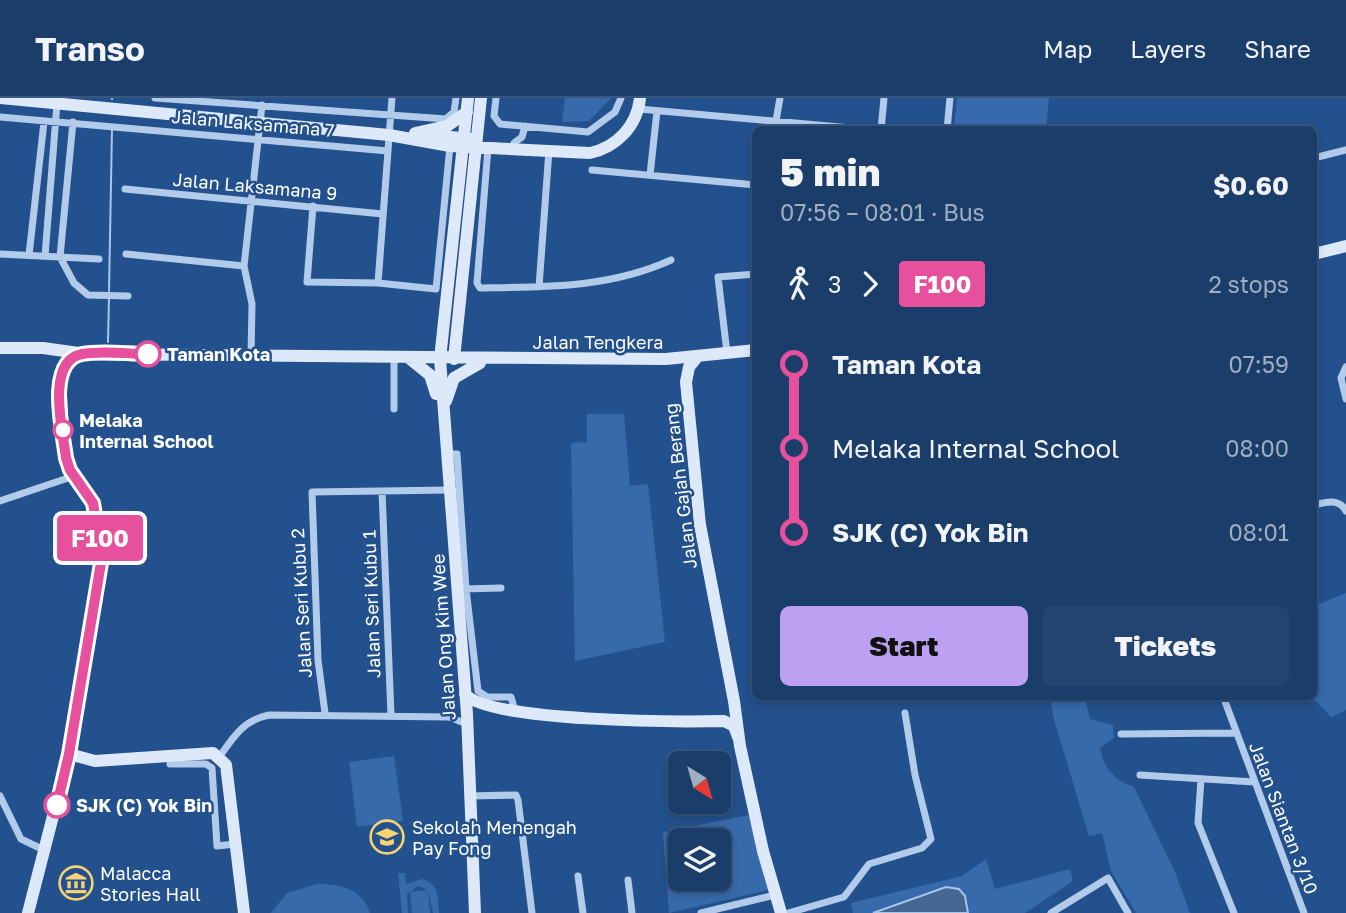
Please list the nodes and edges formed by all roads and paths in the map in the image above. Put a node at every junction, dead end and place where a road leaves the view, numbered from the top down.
1 (155, 98) edge
2 (391, 98) edge
3 (456, 98) edge
4 (468, 98) edge
5 (481, 98) edge
6 (496, 98) edge
7 (621, 98) edge
8 (780, 98) edge
9 (884, 98) edge
10 (950, 98) edge
11 (0, 99) edge
12 (193, 99) edge
13 (57, 102) edge
14 (639, 104) edge
15 (128, 105) edge
16 (262, 105) junction
17 (657, 111) junction
18 (467, 112) junction
19 (390, 115) junction
20 (0, 117) edge
21 (191, 117) junction
22 (776, 121) junction
23 (44, 122) junction
24 (57, 122) junction
25 (72, 122) junction
26 (259, 123) junction
27 (525, 126) junction
28 (830, 126) edge
29 (881, 126) edge
30 (947, 126) edge
31 (415, 133) junction
32 (389, 135) junction
33 (258, 139) junction
34 (514, 142) junction
35 (475, 144) junction
36 (450, 146) junction
37 (547, 149) junction
38 (1346, 150) edge
39 (388, 151) junction
40 (1317, 157) edge
41 (592, 170) dead end
42 (650, 175) junction
43 (752, 185) edge
44 (125, 189) dead end
45 (251, 201) junction
46 (313, 206) junction
47 (383, 214) junction
48 (1346, 246) edge
49 (1317, 253) edge
50 (0, 254) edge
51 (126, 254) dead end
52 (29, 255) junction
53 (46, 256) junction
54 (60, 257) junction
55 (99, 259) dead end
56 (671, 260) dead end
57 (244, 266) junction
58 (752, 274) edge
59 (378, 283) junction
60 (539, 287) junction
61 (128, 296) dead end
62 (442, 336) junction
63 (456, 336) junction
64 (0, 348) edge
65 (46, 349) junction
66 (752, 350) edge
67 (727, 353) junction
68 (86, 354) junction
69 (251, 356) junction
70 (698, 356) junction
71 (394, 358) junction
72 (409, 358) junction
73 (447, 359) junction
74 (490, 359) junction
75 (666, 359) junction
76 (1346, 367) edge
77 (59, 382) junction
78 (686, 382) junction
79 (1346, 399) edge
80 (394, 409) dead end
81 (443, 422) junction
82 (446, 454) junction
83 (74, 476) junction
84 (449, 490) junction
85 (382, 491) junction
86 (0, 500) edge
87 (1317, 504) edge
88 (1346, 511) edge
89 (501, 587) dead end
90 (462, 589) junction
91 (729, 675) junction
92 (466, 694) junction
93 (1224, 700) edge
94 (467, 709) junction
95 (514, 711) junction
96 (325, 713) junction
97 (905, 713) dead end
98 (391, 715) junction
99 (449, 717) junction
100 (691, 722) junction
101 (467, 724) junction
102 (1235, 733) junction
103 (1121, 734) dead end
104 (740, 746) junction
105 (69, 754) junction
106 (220, 756) junction
107 (170, 764) dead end
108 (1140, 775) dead end
109 (1201, 779) junction
110 (1254, 782) junction
111 (0, 796) edge
112 (468, 796) junction
113 (235, 844) junction
114 (46, 852) junction
115 (578, 876) dead end
116 (628, 880) dead end
117 (775, 895) junction
118 (799, 912) edge
119 (28, 913) edge
120 (244, 913) edge
121 (475, 913) edge
122 (532, 913) edge
123 (583, 913) edge
124 (632, 913) edge
125 (701, 913) edge
126 (781, 913) edge
127 (788, 913) edge
128 (1051, 913) edge
129 (1128, 913) edge
130 (1234, 913) edge
131 (1304, 913) edge

1 - 12 street
2 - 19 street
3 - 19 street
4 - 18 main road
5 - 35 main road
6 - 27 street
7 - 27 street
8 - 22 street
9 - 29 street
10 - 30 street
11 - 13 main road
12 - 16 street
12 - 21 street
13 - 15 main road
13 - 24 street
14 - 17 street
14 - 37 main road
15 - 21 main road
16 - 19 street
16 - 26 street
17 - 22 street
17 - 42 street
18 - 31 main road
18 - 35 main road
19 - 32 street
20 - 23 street, Jalan Laksamana 7
21 - 26 main road
22 - 28 street
23 - 24 street, Jalan Laksamana 7
23 - 52 street
24 - 25 street, Jalan Laksamana 7
24 - 53 street
25 - 33 street, Jalan Laksamana 7
25 - 54 street
26 - 32 main road
26 - 33 street
27 - 34 street
31 - 32 main road
31 - 35 main road
32 - 36 main road
32 - 39 street
33 - 39 street, Jalan Laksamana 7
33 - 45 street
34 - 35 main road
34 - 37 main road
35 - 36 main road
35 - 37 main road
35 - 60 street
35 - 62 main road
35 - 63 main road
36 - 59 street
37 - 60 street
38 - 40 street
39 - 47 street
41 - 42 street
42 - 43 street
44 - 45 street, Jalan Laksamana 9
45 - 46 street, Jalan Laksamana 9
45 - 57 street
46 - 47 street, Jalan Laksamana 9
46 - 59 street
47 - 59 street
48 - 49 main road
50 - 52 street
51 - 57 street
52 - 53 street
53 - 54 street
54 - 55 street
54 - 61 street
56 - 60 street
57 - 69 street
58 - 67 street
62 - 72 main road
62 - 73 main road
63 - 73 main road
63 - 74 main road
64 - 65 main road, Jalan Tengkera
65 - 68 main road, Jalan Tengkera
65 - 77 main road
66 - 67 main road, Jalan Tengkera
67 - 70 main road, Jalan Tengkera
68 - 69 main road, Jalan Tengkera
68 - 77 main road
69 - 71 main road, Jalan Tengkera
70 - 75 main road, Jalan Tengkera
70 - 78 main road, Jalan Gajah Berang
71 - 72 main road, Jalan Tengkera
71 - 80 street
72 - 73 main road, Jalan Tengkera
72 - 81 main road
73 - 74 main road, Jalan Tengkera
73 - 81 main road, Jalan Ong Kim Wee
74 - 75 main road, Jalan Tengkera
74 - 81 main road
75 - 78 main road, Jalan Gajah Berang
76 - 79 street
77 - 83 main road
78 - 91 main road, Jalan Gajah Berang
81 - 82 main road, Jalan Ong Kim Wee
82 - 84 main road, Jalan Ong Kim Wee
82 - 90 street
83 - 86 street
83 - 105 main road
84 - 85 street
84 - 90 main road, Jalan Ong Kim Wee
85 - 96 street, Jalan Seri Kubu 2
85 - 98 street, Jalan Seri Kubu 1
87 - 88 street
89 - 90 street
90 - 92 main road, Jalan Ong Kim Wee
90 - 95 street
91 - 100 main road
91 - 104 main road, Jalan Gajah Berang
92 - 94 main road, Jalan Ong Kim Wee
92 - 95 main road
93 - 102 street, Jalan Siantan 3/10
94 - 99 street
94 - 101 main road, Jalan Ong Kim Wee
95 - 100 main road
96 - 98 street
96 - 106 street
97 - 118 street
98 - 99 street
99 - 101 street
100 - 104 main road
101 - 112 main road, Jalan Ong Kim Wee
102 - 103 street
102 - 110 street, Jalan Siantan 3/10
104 - 117 main road, Jalan Gajah Berang
105 - 106 main road
105 - 114 main road
106 - 113 main road
107 - 113 street
108 - 109 street
109 - 110 street
109 - 130 street
110 - 131 street, Jalan Siantan 3/10
111 - 114 street
112 - 121 main road, Jalan Ong Kim Wee
112 - 122 street
113 - 120 main road
114 - 119 main road
115 - 123 street
116 - 124 street
117 - 125 street
117 - 126 main road, Jalan Gajah Berang
118 - 127 street
128 - 129 street

